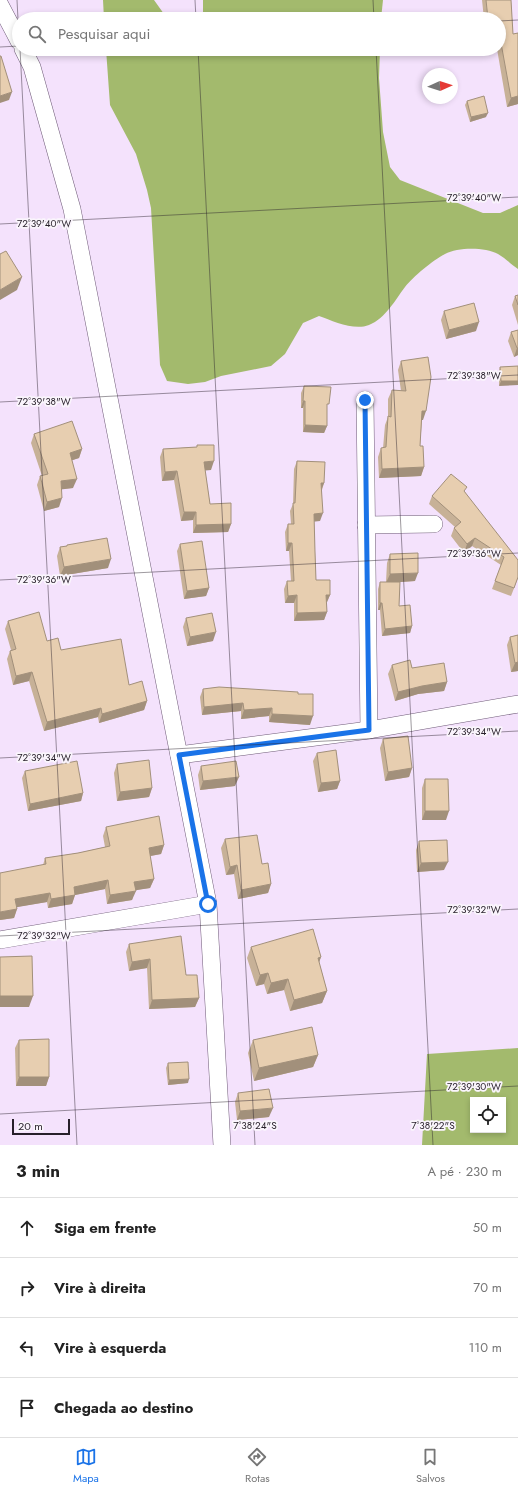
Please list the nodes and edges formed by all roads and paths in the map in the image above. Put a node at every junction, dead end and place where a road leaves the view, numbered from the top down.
1 (3, 0) edge
2 (0, 4) edge
3 (12, 27) edge
4 (26, 56) edge
5 (365, 400) dead end
6 (434, 524) dead end
7 (366, 525) junction
8 (518, 704) edge
9 (369, 730) junction
10 (179, 755) junction
11 (208, 904) junction
12 (0, 940) edge
13 (222, 1145) edge

1 - 2 street
2 - 3 street
4 - 10 street
5 - 7 street
6 - 7 street
7 - 9 street
8 - 9 street
9 - 10 street
10 - 11 street
11 - 12 street
11 - 13 street

